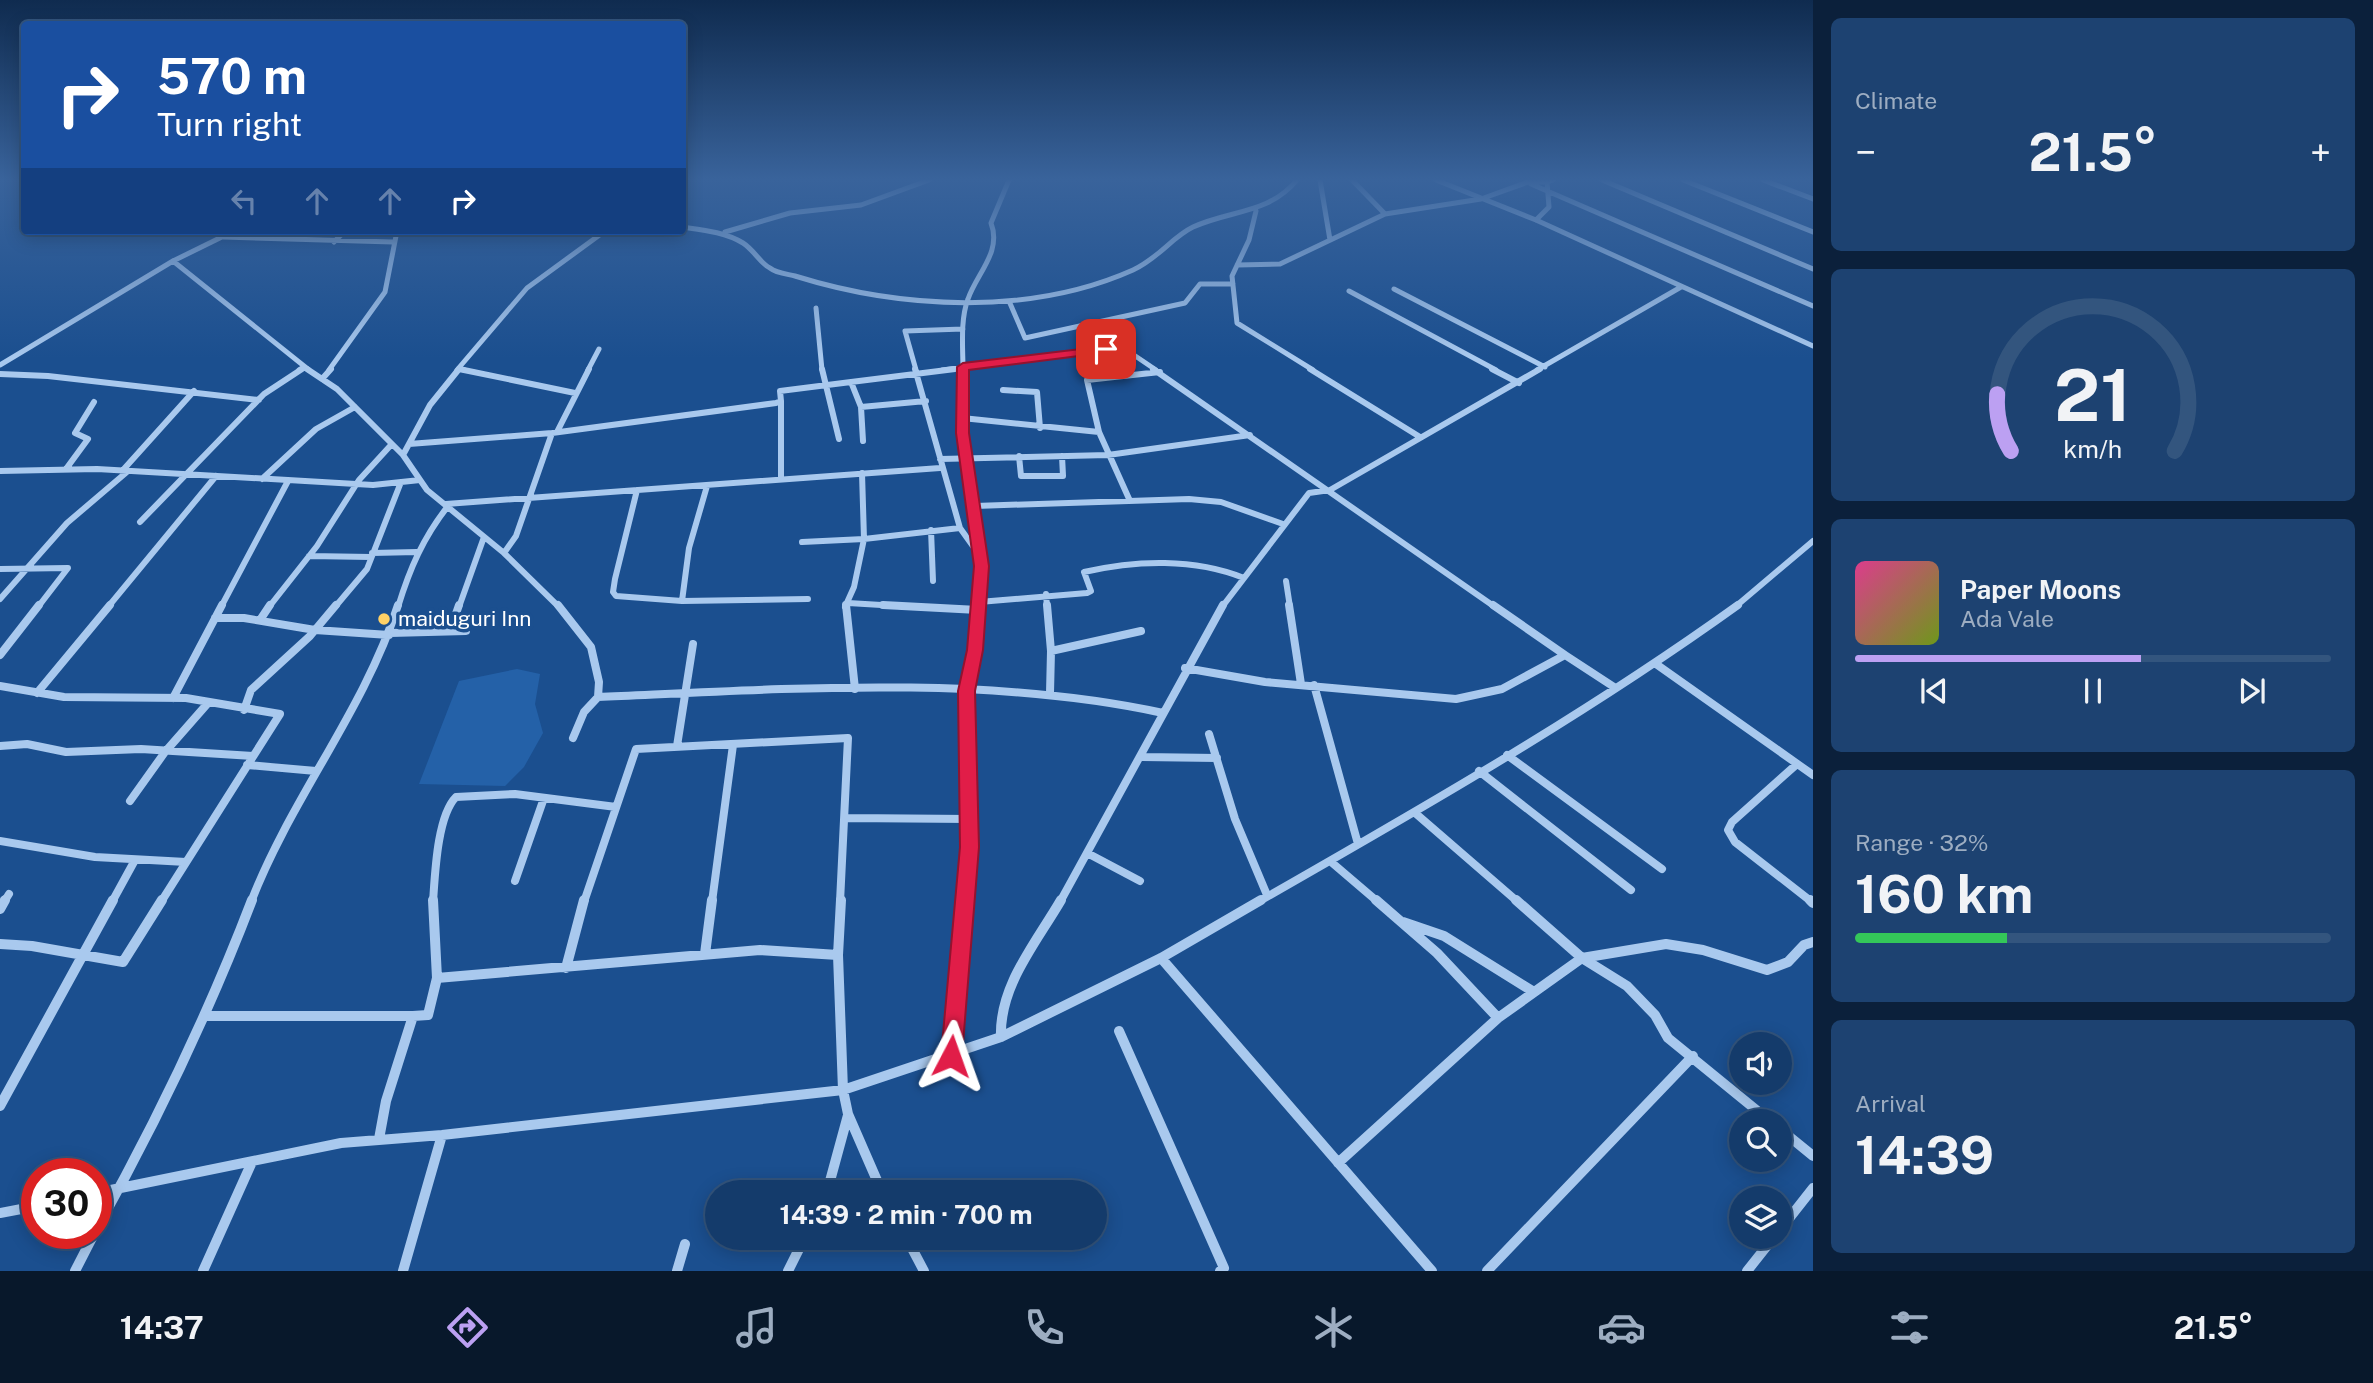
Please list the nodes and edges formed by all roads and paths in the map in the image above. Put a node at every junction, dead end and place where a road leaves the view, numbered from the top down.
1 (218, 239) edge
2 (274, 239) edge
3 (337, 239) edge
4 (594, 239) edge
5 (736, 239) edge
6 (995, 239) edge
7 (1175, 239) edge
8 (1250, 239) edge
9 (1578, 239) edge
10 (1658, 239) edge
11 (1743, 239) edge
12 (1330, 240) edge
13 (334, 242) junction
14 (393, 242) joint
15 (173, 261) junction
16 (1237, 265) junction
17 (1813, 269) edge
18 (1233, 284) junction
19 (1681, 286) junction
20 (1394, 289) dead end
21 (1349, 291) dead end
22 (967, 300) junction
23 (1009, 301) junction
24 (1813, 306) edge
25 (816, 308) dead end
26 (963, 329) junction
27 (1813, 346) edge
28 (599, 349) dead end
29 (0, 365) edge
30 (304, 367) junction
31 (963, 367) junction
32 (1545, 367) junction
33 (459, 369) junction
34 (915, 372) junction
35 (1160, 372) junction
36 (0, 374) edge
37 (322, 379) junction
38 (851, 382) junction
39 (1519, 383) junction
40 (824, 386) junction
41 (1003, 390) dead end
42 (194, 391) junction
43 (575, 393) junction
44 (259, 400) junction
45 (781, 401) junction
46 (926, 401) junction
47 (93, 402) dead end
48 (355, 407) junction
49 (861, 407) junction
50 (962, 418) junction
51 (1040, 428) junction
52 (1099, 432) junction
53 (554, 433) junction
54 (1251, 435) junction
55 (1420, 437) junction
56 (839, 439) dead end
57 (863, 441) dead end
58 (410, 444) junction
59 (391, 445) junction
60 (403, 455) junction
61 (1108, 455) junction
62 (1019, 456) junction
63 (1062, 456) junction
64 (965, 457) junction
65 (940, 459) junction
66 (66, 468) junction
67 (940, 468) junction
68 (126, 471) junction
69 (0, 472) edge
70 (862, 473) junction
71 (188, 474) junction
72 (216, 476) junction
73 (262, 479) junction
74 (781, 479) junction
75 (420, 480) junction
76 (288, 481) junction
77 (401, 482) junction
78 (354, 484) junction
79 (707, 486) junction
80 (637, 490) junction
81 (1331, 491) junction
82 (530, 495) junction
83 (1130, 501) junction
84 (447, 505) junction
85 (975, 506) junction
86 (141, 522) dead end
87 (1283, 524) junction
88 (960, 528) junction
89 (930, 530) junction
90 (484, 537) junction
91 (864, 539) junction
92 (1813, 541) edge
93 (802, 542) dead end
94 (417, 552) junction
95 (504, 553) junction
96 (372, 555) junction
97 (309, 556) junction
98 (981, 558) junction
99 (27, 567) junction
100 (0, 569) edge
101 (1244, 578) junction
102 (1286, 580) dead end
103 (933, 581) dead end
104 (1046, 594) junction
105 (0, 598) edge
106 (808, 599) dead end
107 (682, 601) junction
108 (848, 603) junction
109 (978, 606) junction
110 (215, 618) junction
111 (260, 620) junction
112 (315, 630) junction
113 (450, 631) junction
114 (466, 631) dead end
115 (1141, 631) dead end
116 (389, 634) junction
117 (693, 644) dead end
118 (1051, 651) junction
119 (0, 655) edge
120 (1565, 655) junction
121 (1656, 664) junction
122 (1185, 668) junction
123 (1301, 684) junction
124 (1314, 685) junction
125 (0, 686) edge
126 (1614, 687) junction
127 (855, 689) junction
128 (966, 691) junction
129 (37, 692) junction
130 (685, 693) junction
131 (1050, 693) junction
132 (598, 697) junction
133 (173, 698) junction
134 (208, 703) junction
135 (244, 710) junction
136 (1163, 713) junction
137 (1209, 734) dead end
138 (573, 738) dead end
139 (0, 746) edge
140 (677, 746) junction
141 (733, 746) junction
142 (165, 752) junction
143 (1507, 755) junction
144 (253, 756) junction
145 (1142, 757) junction
146 (1217, 758) junction
147 (1797, 764) junction
148 (247, 765) junction
149 (316, 771) junction
150 (1479, 771) junction
151 (1813, 775) edge
152 (544, 799) junction
153 (130, 801) dead end
154 (616, 807) junction
155 (1414, 812) junction
156 (846, 818) junction
157 (970, 819) junction
158 (0, 841) edge
159 (1358, 844) junction
160 (1089, 854) junction
161 (135, 860) junction
162 (186, 862) junction
163 (1330, 862) junction
164 (1661, 869) dead end
165 (515, 880) dead end
166 (1140, 881) dead end
167 (1631, 890) dead end
168 (0, 894) edge
169 (1267, 895) junction
170 (1813, 903) edge
171 (0, 909) edge
172 (1399, 921) junction
173 (1813, 942) edge
174 (0, 944) edge
175 (82, 954) junction
176 (705, 954) junction
177 (838, 955) junction
178 (1161, 958) junction
179 (1582, 958) junction
180 (566, 968) junction
181 (437, 978) junction
182 (1534, 992) junction
183 (206, 1016) junction
184 (413, 1016) junction
185 (1497, 1018) junction
186 (1119, 1031) dead end
187 (1001, 1037) junction
188 (951, 1056) junction
189 (1693, 1056) junction
190 (843, 1090) junction
191 (0, 1106) edge
192 (1756, 1109) edge
193 (848, 1114) junction
194 (442, 1135) junction
195 (379, 1139) junction
196 (1792, 1139) edge
197 (1813, 1156) edge
198 (252, 1161) junction
199 (1338, 1163) junction
200 (830, 1180) edge
201 (878, 1180) edge
202 (1813, 1188) edge
203 (117, 1189) junction
204 (112, 1190) edge
205 (112, 1199) edge
206 (21, 1209) edge
207 (0, 1213) edge
208 (1792, 1215) edge
209 (685, 1244) dead end
210 (86, 1249) edge
211 (1764, 1249) edge
212 (799, 1250) edge
213 (913, 1250) edge
214 (1224, 1270) edge
215 (75, 1271) edge
216 (204, 1271) edge
217 (403, 1271) edge
218 (677, 1271) edge
219 (788, 1271) edge
220 (924, 1271) edge
221 (1432, 1271) edge
222 (1487, 1271) edge
223 (1746, 1271) edge

1 - 15 street
2 - 13 street
3 - 13 street
4 - 33 street
5 - 22 street
6 - 22 street
7 - 23 street
8 - 16 street
9 - 19 street
10 - 24 street
11 - 17 street
12 - 16 street
13 - 14 street
14 - 37 street
15 - 29 street
15 - 30 street
16 - 18 street
18 - 23 street
18 - 55 street
19 - 27 street
19 - 32 street
20 - 32 street
21 - 39 street
22 - 23 street
22 - 26 street
25 - 40 street
26 - 31 street
26 - 34 street
28 - 43 street
30 - 37 street
30 - 44 street
31 - 34 street
31 - 35 street
31 - 50 street
32 - 39 street
33 - 43 street
33 - 58 street
34 - 38 street
34 - 46 street
35 - 52 street
35 - 54 street
36 - 42 street
37 - 48 street
38 - 40 street
38 - 49 street
39 - 55 street
40 - 45 street
40 - 56 street
41 - 51 street
42 - 44 street
42 - 68 street
43 - 53 street
44 - 71 street
45 - 53 street
45 - 74 street
46 - 49 street
46 - 65 street
47 - 66 street
48 - 59 street
48 - 73 street
49 - 57 street
50 - 51 street
50 - 64 street
51 - 52 street
52 - 61 street
53 - 58 street
53 - 82 street
54 - 61 street
54 - 81 street
55 - 81 street
58 - 60 street
59 - 60 street
59 - 78 street
60 - 75 street
61 - 63 street
61 - 83 street
62 - 63 street
62 - 63 street
62 - 64 street
64 - 65 street
64 - 85 street
65 - 67 street
66 - 68 street
66 - 69 street
67 - 70 street
67 - 88 street
68 - 71 street
68 - 99 street
70 - 74 street
70 - 91 street
71 - 72 street
71 - 86 street
72 - 73 street
72 - 129 street
73 - 76 street
74 - 79 street
75 - 77 street
75 - 84 street
76 - 78 street
76 - 110 street
77 - 78 street
77 - 96 street
78 - 97 street
79 - 80 street
79 - 107 street
80 - 82 street
80 - 107 street
81 - 87 street
81 - 120 street
82 - 84 street
82 - 95 street
83 - 85 street
83 - 87 street
84 - 90 street
84 - 94 street
85 - 98 street
87 - 101 street
88 - 89 street
88 - 98 street
89 - 91 street
89 - 103 street
90 - 95 street
90 - 113 street
91 - 93 street
91 - 108 street
92 - 121 street
94 - 96 street
94 - 116 street
95 - 132 street
96 - 97 street
96 - 112 street
97 - 111 street
98 - 109 street
99 - 100 street
99 - 105 street
99 - 119 street
101 - 104 street
101 - 122 street
102 - 123 street
104 - 109 street
104 - 118 street
106 - 107 street
108 - 109 street
108 - 127 street
109 - 128 street
110 - 111 street
110 - 133 street
111 - 112 street
112 - 116 street
112 - 135 street
113 - 114 street
113 - 116 street
115 - 118 street
116 - 149 street
117 - 130 street
118 - 131 street
120 - 124 street
120 - 126 street
121 - 126 street
121 - 147 street
122 - 123 street
122 - 136 street
123 - 124 street
124 - 159 street
125 - 129 street
126 - 143 street
127 - 128 street
127 - 130 street
128 - 131 street
128 - 157 street
129 - 133 street
130 - 132 street
130 - 140 street
131 - 136 street
132 - 138 street
133 - 134 street
134 - 135 street
134 - 142 street
135 - 144 street
136 - 145 street
137 - 146 street
139 - 142 street
140 - 141 street
140 - 154 street
141 - 156 street
141 - 176 street
142 - 144 street
142 - 153 street
143 - 150 street
143 - 164 street
144 - 148 street
145 - 146 street
145 - 160 street
146 - 169 street
147 - 151 street
147 - 170 street
148 - 149 street
148 - 162 street
149 - 183 street
150 - 155 street
150 - 167 street
152 - 154 street
152 - 165 street
152 - 181 street
154 - 180 street
155 - 159 street
155 - 179 street
156 - 157 street
156 - 177 street
157 - 188 street
158 - 161 street
159 - 163 street
160 - 166 street
160 - 187 street
161 - 162 street
161 - 175 street
162 - 175 street
163 - 169 street
163 - 172 street
168 - 171 street
169 - 178 street
172 - 182 street
172 - 185 street
173 - 179 street
174 - 175 street
175 - 191 street
176 - 177 street
176 - 180 street
177 - 190 street
178 - 187 street
178 - 199 street
179 - 182 street
179 - 189 street
180 - 181 street
181 - 184 street
182 - 185 street
183 - 184 street
183 - 203 street
184 - 195 street
185 - 199 street
186 - 214 street
187 - 188 street
188 - 190 street
189 - 192 street
189 - 222 street
190 - 193 street
190 - 194 street
193 - 200 street
193 - 201 street
194 - 195 street
194 - 217 street
195 - 198 street
196 - 197 street
198 - 203 street
198 - 216 street
199 - 221 street
202 - 208 street
203 - 204 street
203 - 205 street
206 - 207 street
209 - 218 street
210 - 215 street
211 - 223 street
212 - 219 street
213 - 220 street

